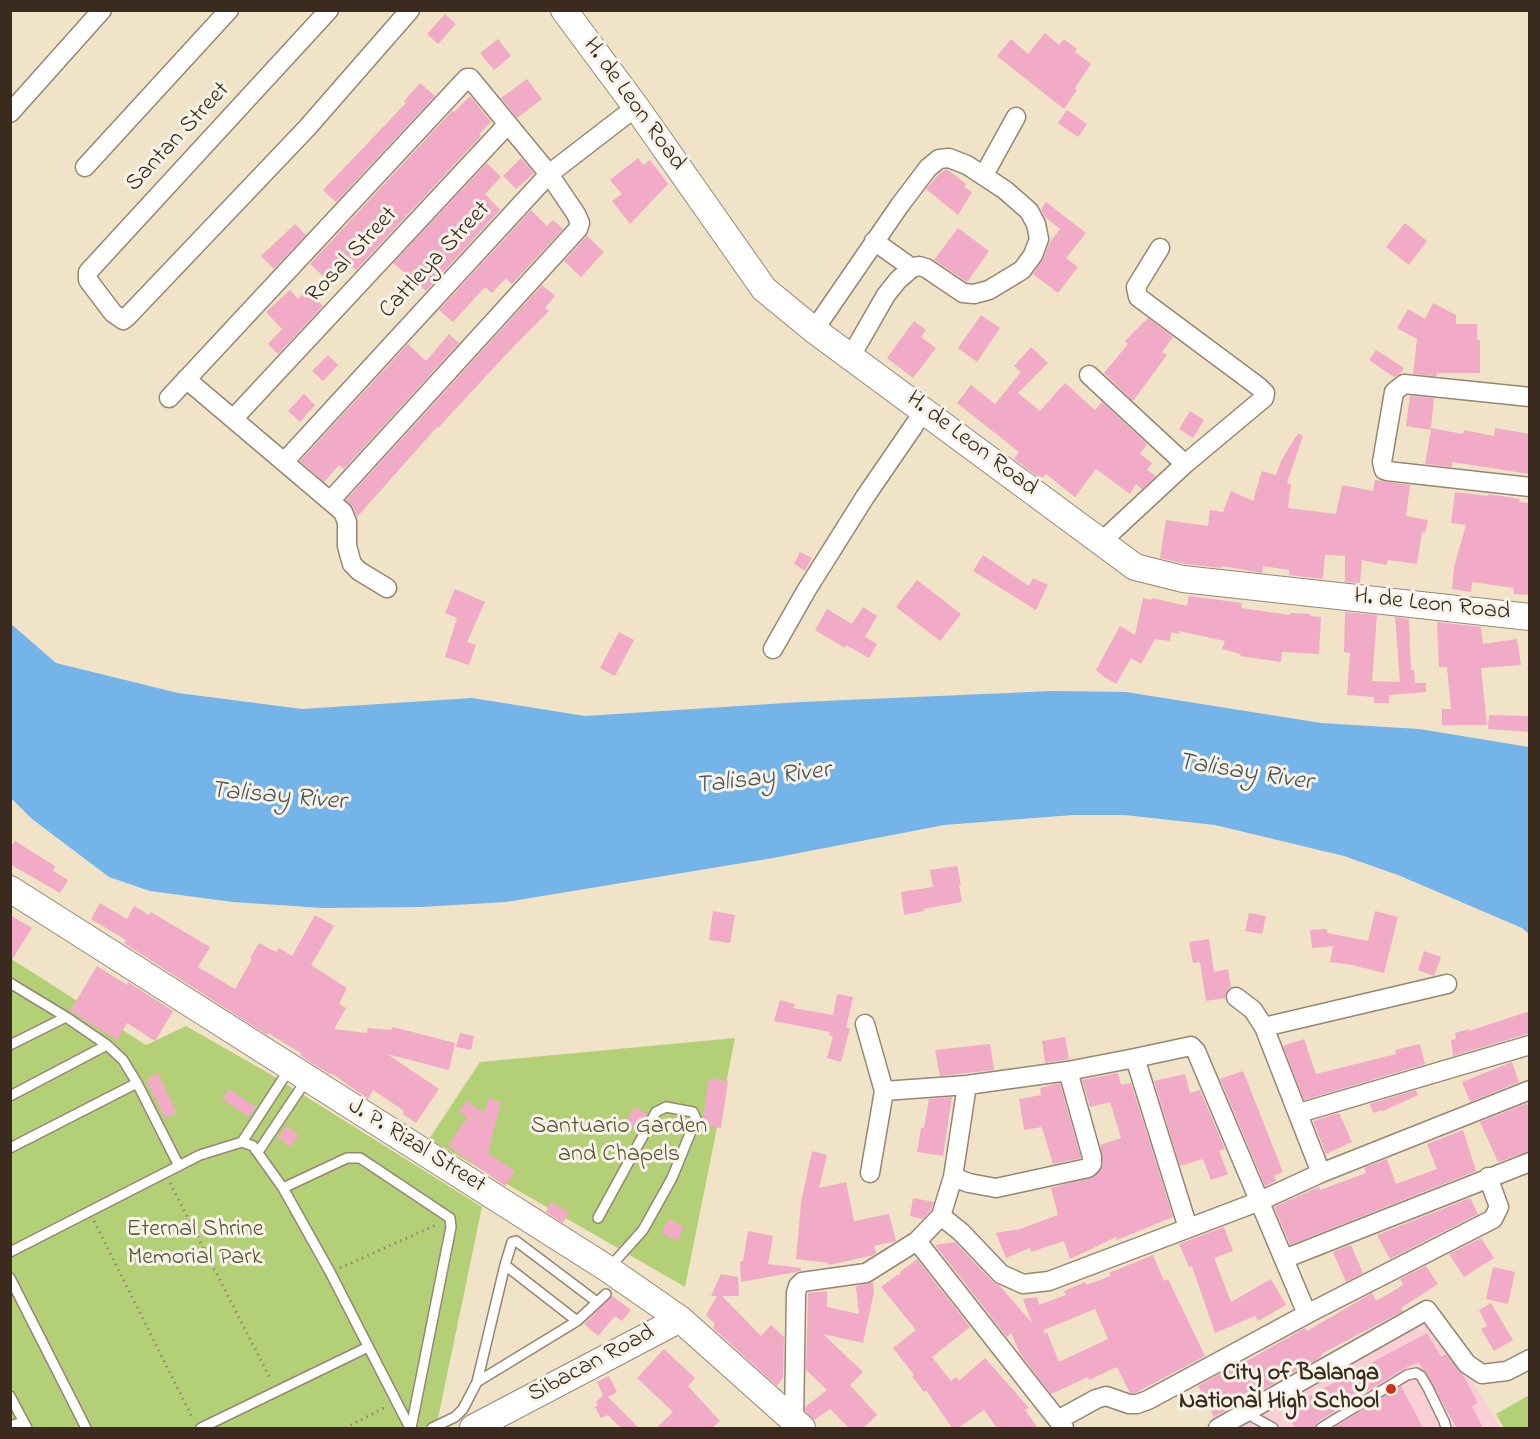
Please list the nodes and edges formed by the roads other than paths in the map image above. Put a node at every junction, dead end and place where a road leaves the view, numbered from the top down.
1 (102, 10) edge
2 (229, 10) edge
3 (329, 10) edge
4 (410, 10) edge
5 (564, 10) edge
6 (636, 107) junction
7 (10, 113) edge
8 (1016, 117) dead end
9 (507, 125) junction
10 (85, 167) dead end
11 (549, 174) junction
12 (984, 175) junction
13 (874, 240) junction
14 (1160, 248) dead end
15 (912, 268) junction
16 (814, 330) junction
17 (851, 356) junction
18 (1089, 375) dead end
19 (186, 379) junction
20 (1530, 397) edge
21 (169, 398) dead end
22 (924, 411) junction
23 (233, 419) junction
24 (284, 462) junction
25 (1185, 464) junction
26 (1530, 487) edge
27 (330, 501) junction
28 (1101, 542) junction
29 (387, 588) dead end
30 (1530, 617) edge
31 (773, 649) dead end
32 (10, 889) edge
33 (1447, 984) dead end
34 (12, 987) edge
35 (1236, 998) dead end
36 (66, 1017) junction
37 (865, 1024) dead end
38 (1264, 1027) junction
39 (10, 1045) edge
40 (1530, 1045) edge
41 (107, 1046) junction
42 (1135, 1058) junction
43 (1068, 1071) junction
44 (298, 1074) junction
45 (137, 1083) junction
46 (967, 1085) junction
47 (1530, 1090) edge
48 (884, 1091) junction
49 (10, 1096) edge
50 (1299, 1113) junction
51 (242, 1142) junction
52 (10, 1148) edge
53 (258, 1152) junction
54 (1530, 1162) edge
55 (179, 1166) junction
56 (870, 1173) dead end
57 (1321, 1173) junction
58 (953, 1177) junction
59 (1488, 1178) junction
60 (284, 1188) junction
61 (1260, 1201) junction
62 (941, 1216) junction
63 (598, 1218) dead end
64 (1188, 1228) junction
65 (917, 1241) junction
66 (10, 1252) edge
67 (1284, 1259) junction
68 (504, 1265) junction
69 (10, 1278) edge
70 (607, 1281) junction
71 (597, 1302) junction
72 (1307, 1314) junction
73 (680, 1319) junction
74 (577, 1321) junction
75 (368, 1347) junction
76 (1530, 1359) edge
77 (477, 1382) junction
78 (10, 1396) edge
79 (1246, 1413) junction
80 (798, 1424) edge
81 (1061, 1424) edge
82 (25, 1425) edge
83 (10, 1426) edge
84 (86, 1428) edge
85 (200, 1428) edge
86 (411, 1428) edge
87 (432, 1428) edge
88 (473, 1428) edge
89 (1218, 1428) edge
90 (1273, 1428) edge
91 (1321, 1428) edge
92 (1446, 1428) edge

1 - 7 street
2 - 10 street
3 - 4 street, Santan Street
5 - 6 street, H. de Leon Road
6 - 11 street, Cattleya Street
6 - 16 street, H. de Leon Road
8 - 12 street
9 - 11 street
9 - 19 street
9 - 23 street, Rosal Street
11 - 24 street, Cattleya Street
11 - 27 street
12 - 13 street
12 - 15 street
13 - 15 street
13 - 16 street
14 - 25 street
15 - 17 street
16 - 17 street, H. de Leon Road
17 - 22 street, H. de Leon Road
18 - 25 street
19 - 21 street
19 - 23 street
20 - 26 street
22 - 28 street, H. de Leon Road
22 - 31 street
23 - 24 street
24 - 27 street
25 - 28 street
27 - 29 street
28 - 30 street, H. de Leon Road
32 - 44 street, J. P. Rizal Street
33 - 38 street
34 - 36 lane
35 - 38 street
36 - 39 lane
36 - 41 lane
37 - 48 street
38 - 50 street
40 - 50 street
41 - 45 lane
41 - 49 lane
42 - 43 street
42 - 61 street
42 - 64 street
43 - 46 street
43 - 58 street
44 - 51 lane
44 - 53 lane
44 - 70 street, J. P. Rizal Street
45 - 52 lane
45 - 55 lane
46 - 48 street
46 - 58 street
47 - 57 street
48 - 56 street
50 - 57 street
51 - 53 lane
51 - 55 lane
53 - 60 lane
54 - 59 street
55 - 66 lane
57 - 61 street
58 - 62 street
59 - 67 street
59 - 72 street
60 - 75 lane
60 - 86 lane
61 - 64 street
61 - 67 street
62 - 64 street
62 - 65 street
63 - 70 lane
65 - 80 street
65 - 81 street
67 - 72 street
68 - 71 lane
68 - 74 lane
68 - 77 lane
69 - 84 lane
70 - 71 lane
70 - 73 street, J. P. Rizal Street
71 - 74 lane
72 - 81 street
73 - 80 street, J. P. Rizal Street
73 - 88 street, Sibacan Road
74 - 77 lane
75 - 85 lane
75 - 86 lane
76 - 79 street
77 - 87 lane
78 - 82 lane
79 - 89 street
79 - 90 lane
82 - 83 lane
91 - 92 lane

